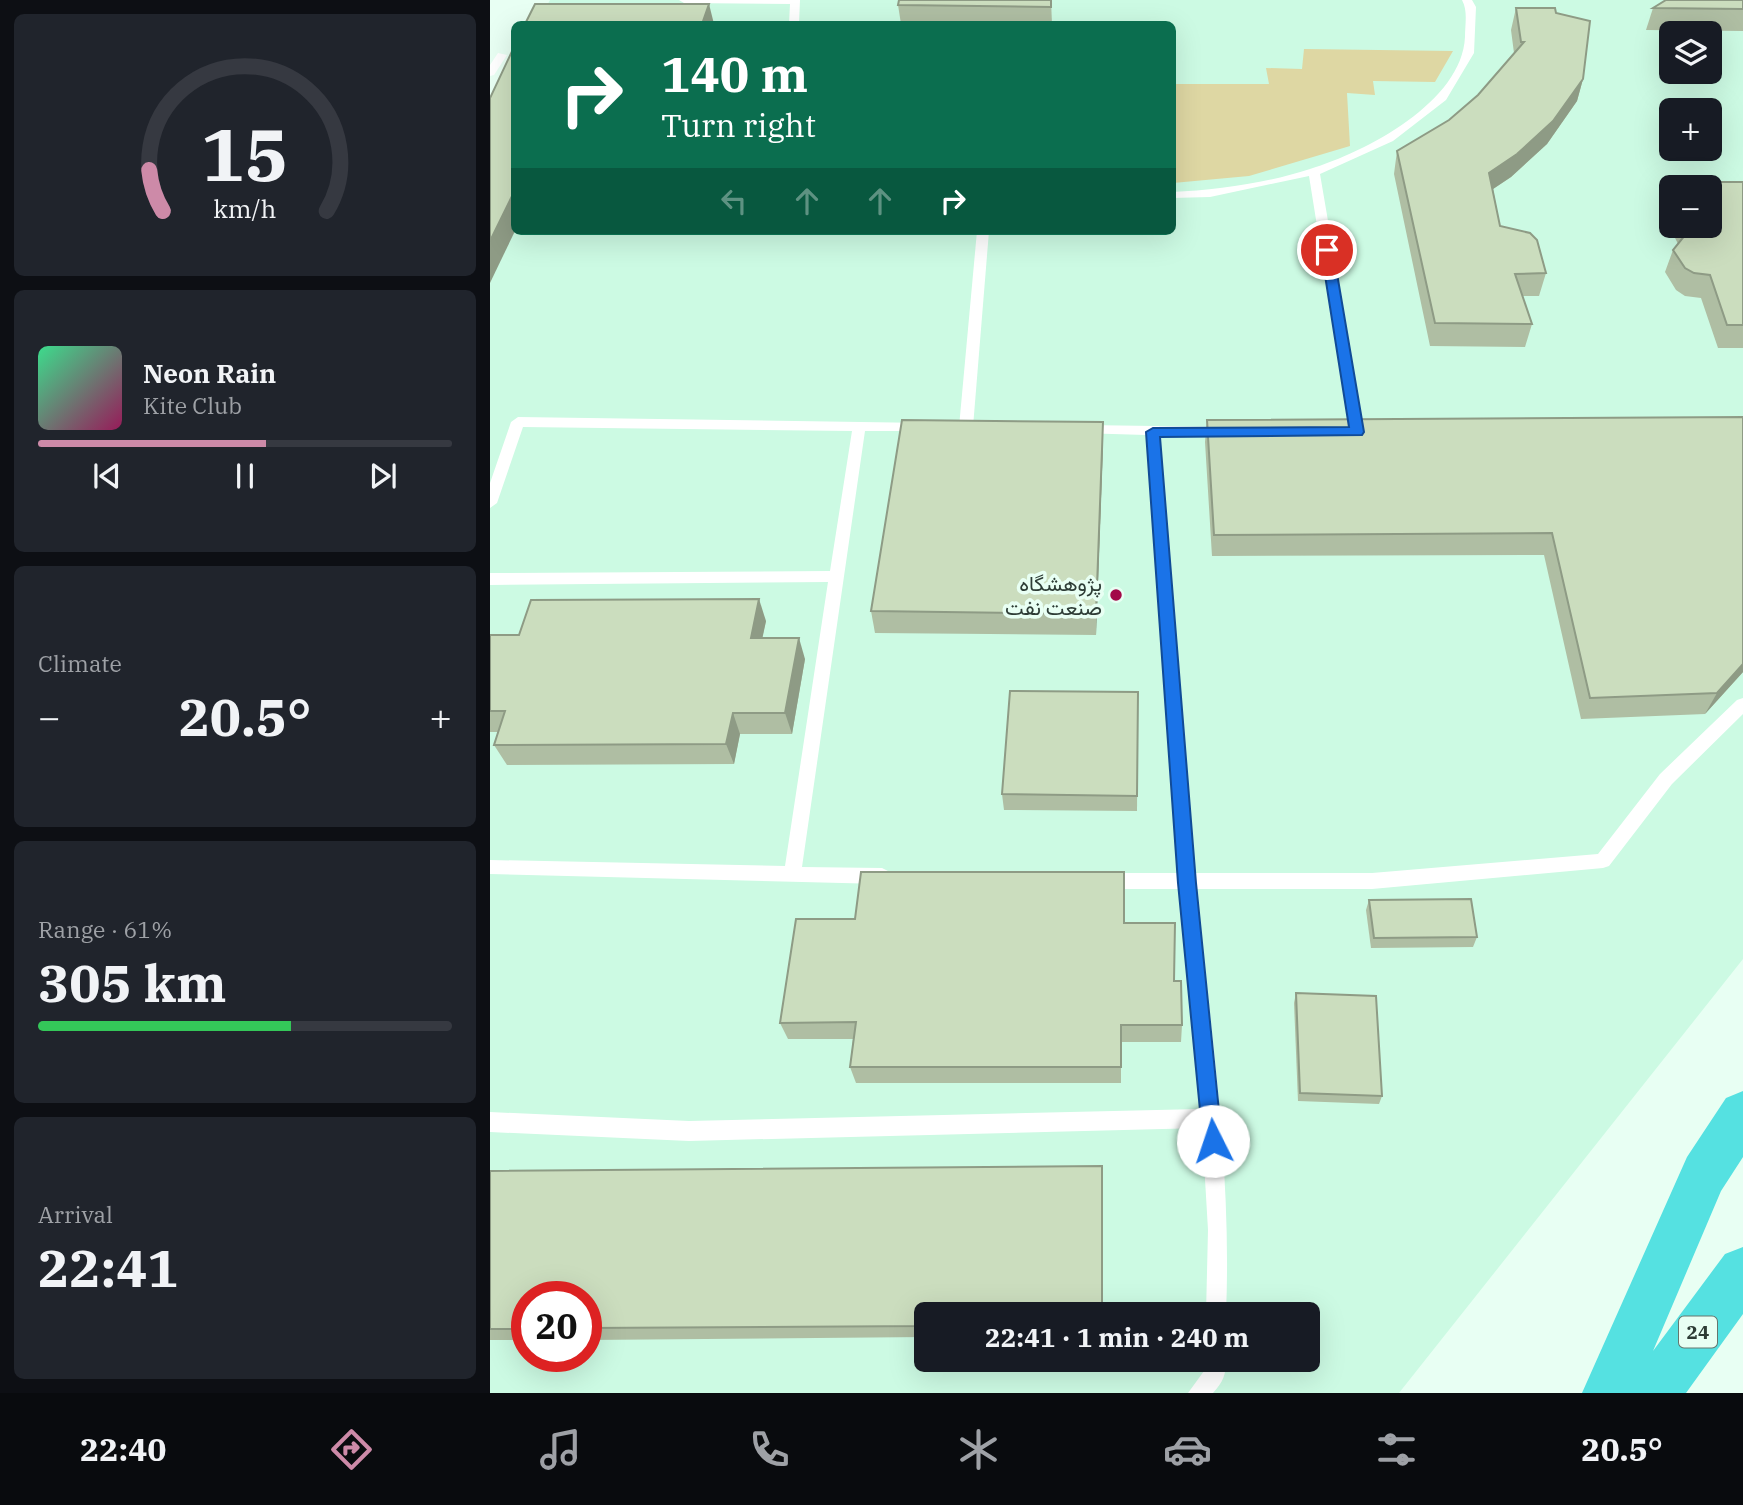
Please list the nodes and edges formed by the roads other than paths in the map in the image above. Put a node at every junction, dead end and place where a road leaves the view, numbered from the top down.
1 (684, 0) edge
2 (1467, 0) edge
3 (794, 1) edge
4 (794, 21) edge
5 (502, 55) dead end
6 (490, 73) edge
7 (1314, 172) junction
8 (1176, 195) edge
9 (984, 235) edge
10 (859, 426) junction
11 (934, 426) edge
12 (967, 427) edge
13 (1073, 430) edge
14 (1153, 432) junction
15 (1235, 432) edge
16 (1357, 432) edge
17 (490, 503) edge
18 (836, 576) junction
19 (490, 579) edge
20 (1743, 704) edge
21 (490, 867) edge
22 (792, 874) junction
23 (901, 876) edge
24 (1092, 881) edge
25 (1187, 883) junction
26 (1743, 1114) edge
27 (1211, 1118) junction
28 (490, 1122) edge
29 (1743, 1272) edge
30 (1216, 1302) edge
31 (1215, 1372) edge
32 (1199, 1393) edge
33 (1608, 1393) edge
34 (1654, 1393) edge

1 - 3 lane
2 - 7 lane
3 - 4 lane
5 - 6 lane
7 - 8 lane
7 - 16 lane
9 - 12 lane
10 - 11 lane
10 - 17 lane
10 - 18 lane
13 - 14 lane
14 - 15 lane
14 - 25 lane
18 - 19 lane
18 - 22 lane
20 - 25 lane
21 - 22 lane
22 - 23 lane
24 - 25 lane
25 - 27 lane
26 - 33 highway
27 - 28 lane
27 - 30 lane
29 - 34 highway, 24
31 - 32 lane

